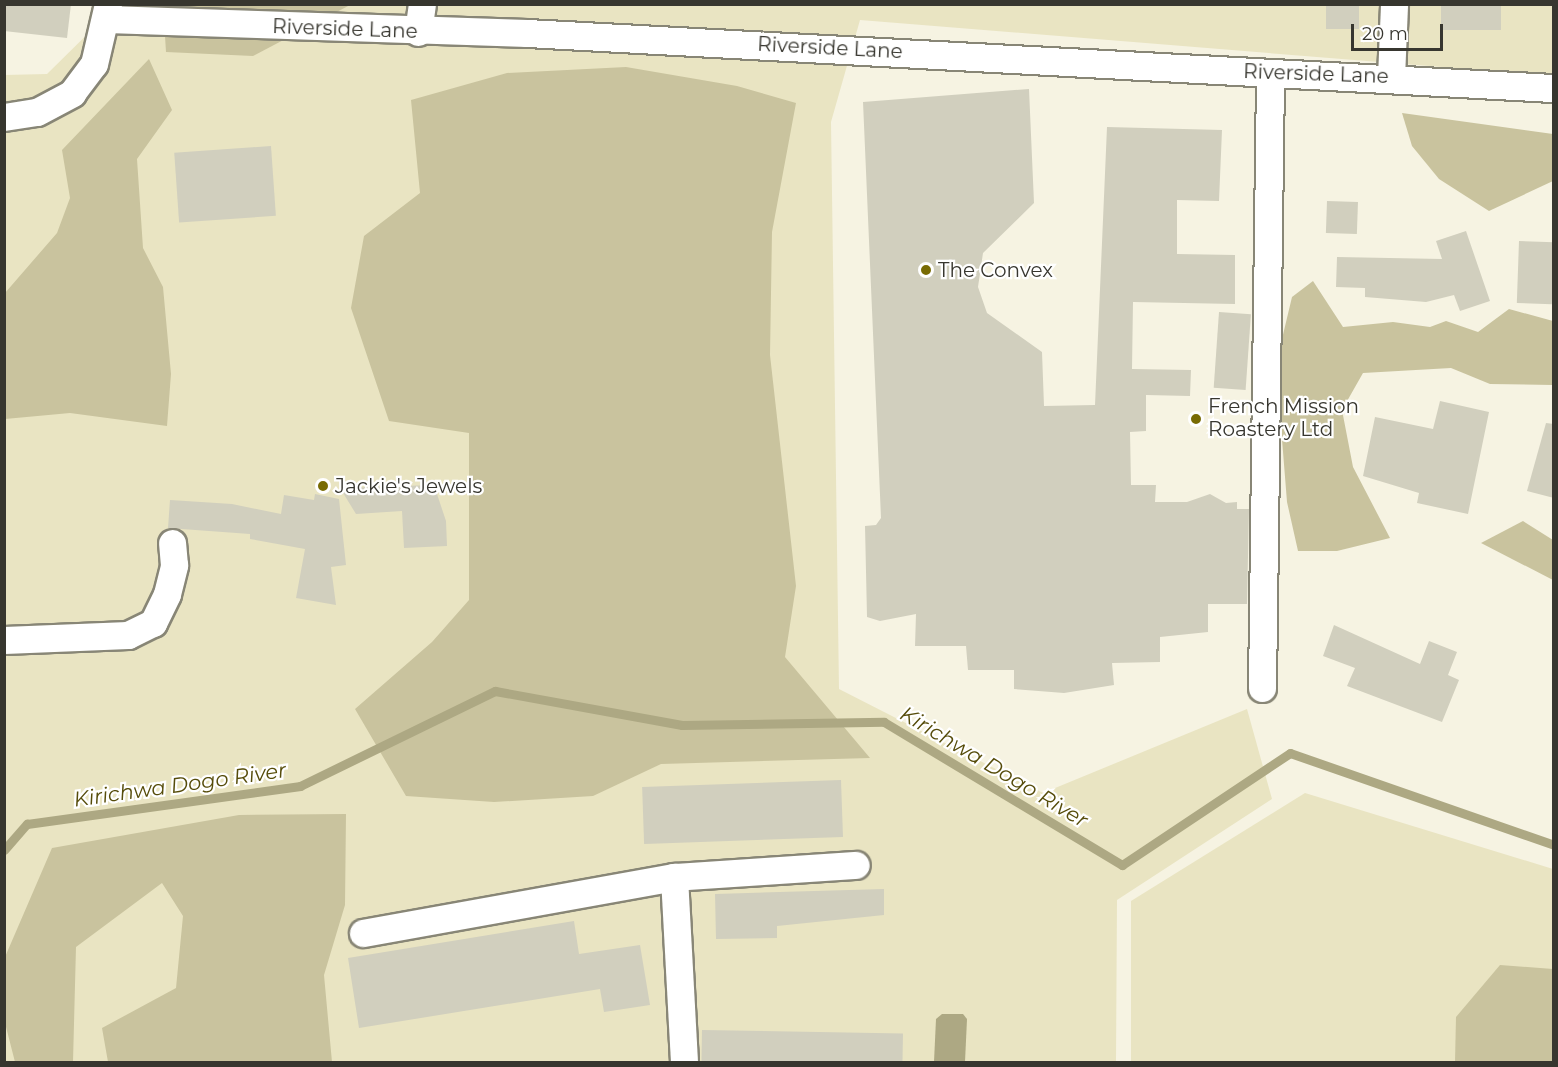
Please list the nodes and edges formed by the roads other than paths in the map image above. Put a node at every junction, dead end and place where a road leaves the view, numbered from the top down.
1 (422, 4) edge
2 (1394, 4) edge
3 (107, 12) edge
4 (418, 32) junction
5 (1270, 73) junction
6 (1390, 77) junction
7 (1554, 88) edge
8 (4, 117) edge
9 (172, 543) dead end
10 (4, 640) edge
11 (1262, 688) dead end
12 (856, 865) dead end
13 (674, 878) junction
14 (363, 933) dead end
15 (684, 1062) edge

1 - 4 street
2 - 6 street
3 - 4 street, Riverside Lane
3 - 8 street
4 - 5 street, Riverside Lane
5 - 6 street, Riverside Lane
5 - 11 street
6 - 7 street, Riverside Lane
9 - 10 street
12 - 13 street
13 - 14 street
13 - 15 street

